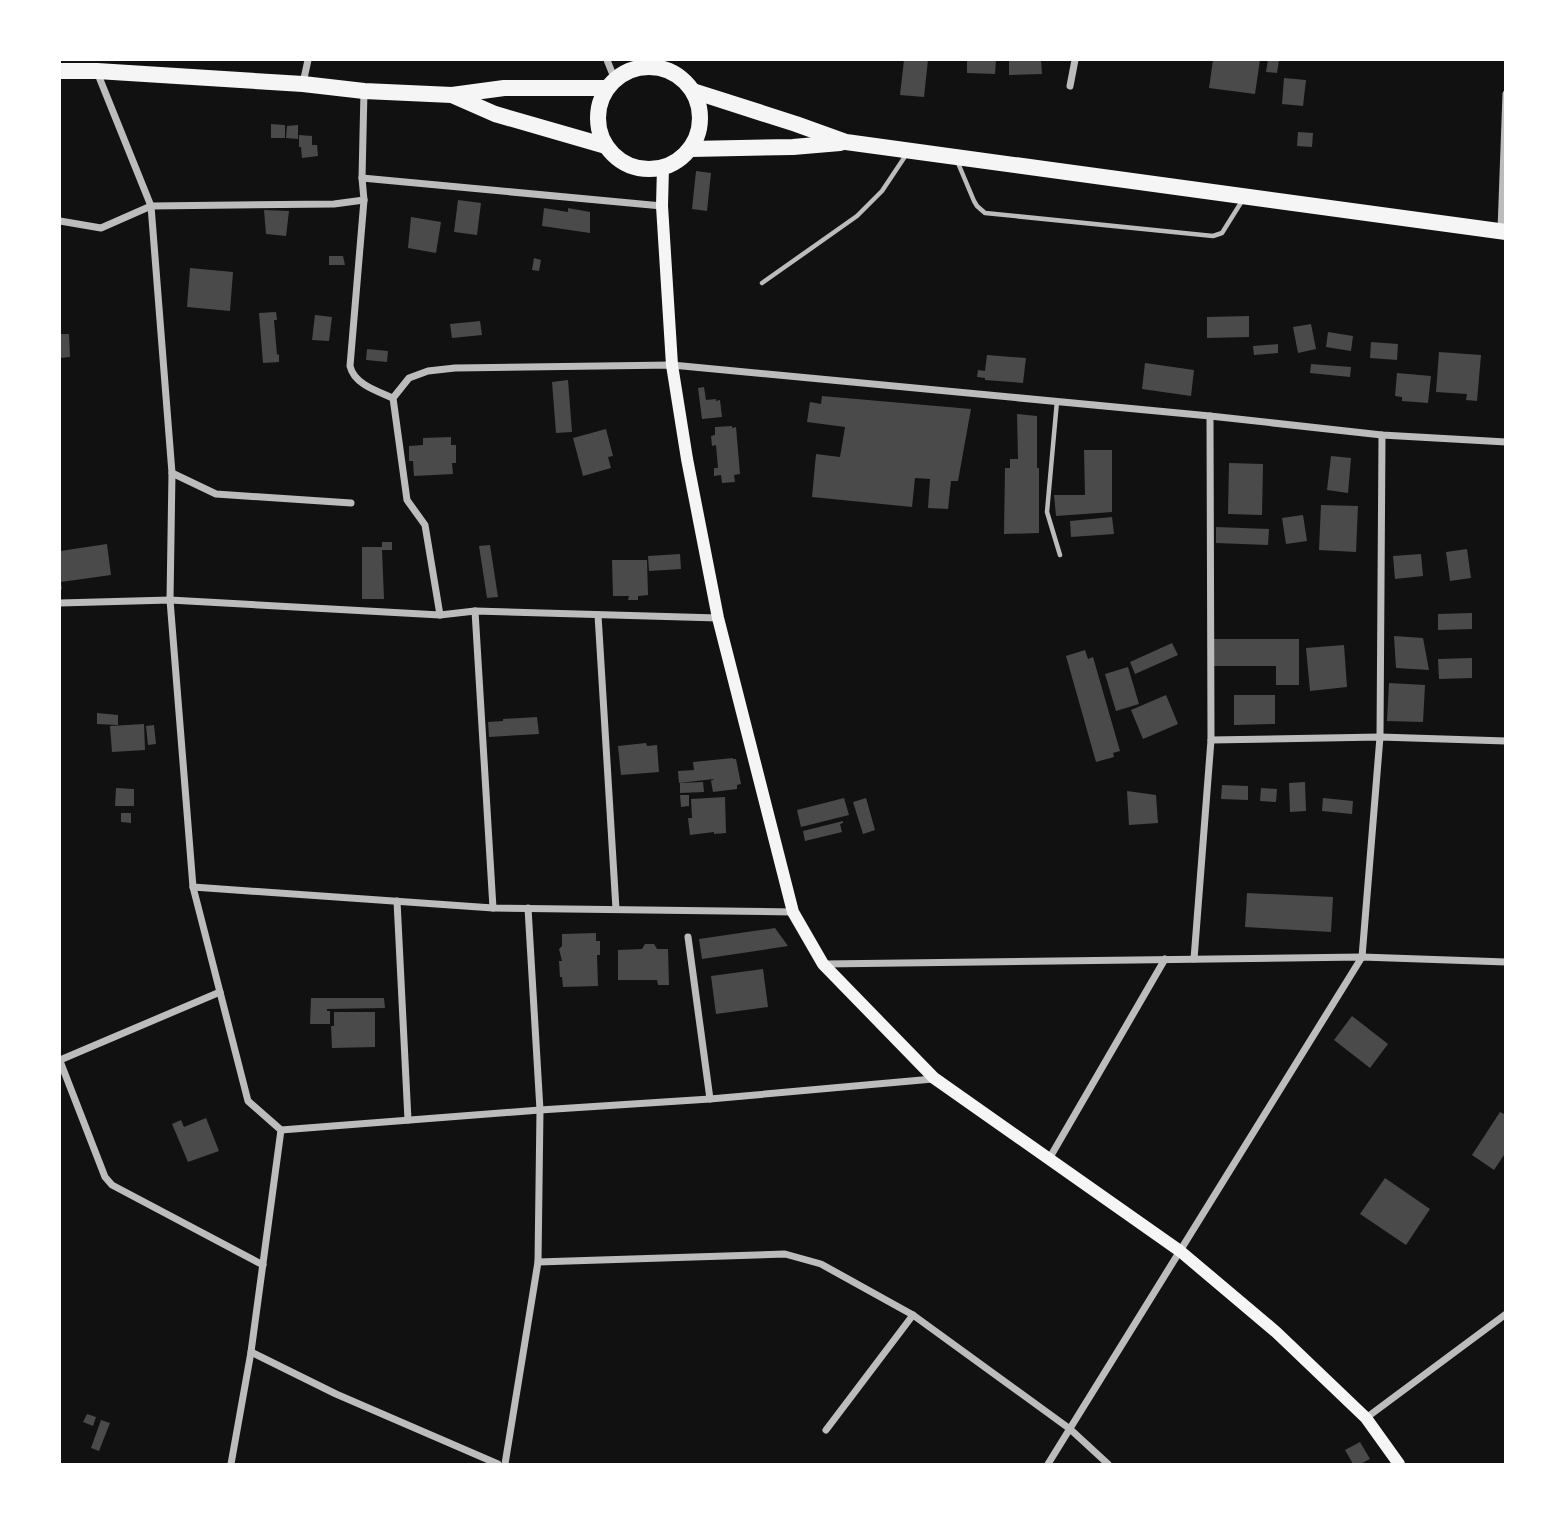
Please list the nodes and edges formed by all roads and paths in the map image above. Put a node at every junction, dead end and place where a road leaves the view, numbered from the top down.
1 (308, 60) edge
2 (607, 60) edge
3 (1076, 60) edge
4 (131, 66) edge
5 (60, 71) edge
6 (97, 71) junction
7 (303, 84) junction
8 (611, 84) junction
9 (1070, 86) dead end
10 (693, 91) junction
11 (364, 92) junction
12 (1506, 94) edge
13 (452, 95) junction
14 (846, 142) junction
15 (606, 146) junction
16 (690, 149) junction
17 (908, 152) junction
18 (957, 159) junction
19 (663, 167) junction
20 (362, 178) junction
21 (1244, 197) junction
22 (363, 200) junction
23 (151, 206) junction
24 (662, 206) junction
25 (60, 221) edge
26 (1503, 231) edge
27 (762, 283) dead end
28 (672, 365) junction
29 (393, 398) junction
30 (1057, 401) junction
31 (1210, 416) junction
32 (1382, 435) junction
33 (1506, 442) edge
34 (172, 473) junction
35 (351, 503) dead end
36 (1060, 555) dead end
37 (170, 600) junction
38 (60, 603) edge
39 (475, 611) junction
40 (440, 615) junction
41 (598, 615) junction
42 (718, 618) junction
43 (1380, 737) junction
44 (1211, 740) junction
45 (1506, 741) edge
46 (193, 887) junction
47 (397, 901) junction
48 (493, 908) junction
49 (528, 908) junction
50 (616, 909) junction
51 (793, 912) junction
52 (688, 937) dead end
53 (1362, 957) junction
54 (1165, 959) junction
55 (1194, 959) junction
56 (1506, 961) edge
57 (823, 964) junction
58 (220, 992) junction
59 (60, 1060) edge
60 (934, 1079) junction
61 (709, 1099) junction
62 (540, 1110) junction
63 (408, 1120) junction
64 (281, 1130) junction
65 (1049, 1159) junction
66 (1180, 1251) junction
67 (538, 1262) junction
68 (263, 1265) junction
69 (1506, 1314) edge
70 (913, 1315) junction
71 (251, 1352) junction
72 (1366, 1418) junction
73 (1070, 1429) junction
74 (826, 1430) dead end
75 (231, 1465) edge
76 (498, 1465) edge
77 (505, 1465) edge
78 (1048, 1465) edge
79 (1108, 1465) edge
80 (1399, 1465) edge

1 - 7 street
2 - 8 street
3 - 9 street
4 - 6 highway
4 - 7 highway
5 - 6 highway
6 - 23 street
7 - 11 highway
8 - 10 highway
8 - 13 highway
8 - 15 highway
10 - 14 highway
10 - 16 highway
11 - 13 highway
11 - 20 street
12 - 26 street
13 - 15 highway
14 - 16 highway
14 - 17 highway
15 - 19 highway
16 - 19 highway
17 - 18 highway
17 - 27 lane
18 - 21 highway
18 - 21 lane
19 - 24 main road
20 - 22 street
20 - 24 street
21 - 26 highway
22 - 23 street
22 - 29 street
23 - 25 street
23 - 34 street
24 - 28 main road
28 - 29 street
28 - 30 street
28 - 42 main road
29 - 40 street
30 - 31 street
30 - 36 lane
31 - 32 street
31 - 44 street
32 - 33 street
32 - 43 street
34 - 35 street
34 - 37 street
37 - 38 street
37 - 40 street
37 - 46 street
39 - 40 street
39 - 41 street
39 - 48 street
41 - 42 street
41 - 50 street
42 - 51 main road
43 - 44 street
43 - 45 street
43 - 53 street
44 - 55 street
46 - 47 street
46 - 58 street
47 - 48 street
47 - 63 street
48 - 49 street
49 - 50 street
49 - 62 street
50 - 51 street
51 - 57 main road
52 - 61 street
53 - 55 street
53 - 56 street
53 - 66 street
54 - 55 street
54 - 57 street
54 - 65 street
57 - 60 main road
58 - 59 street
58 - 64 street
59 - 68 street
60 - 61 street
60 - 65 main road
61 - 62 street
62 - 63 street
62 - 67 street
63 - 64 street
64 - 68 street
65 - 66 main road
66 - 72 main road
66 - 73 street
67 - 70 street
67 - 77 street
68 - 71 street
69 - 72 street
70 - 73 street
70 - 74 street
71 - 75 street
71 - 76 street
72 - 80 main road
73 - 78 street
73 - 79 street

